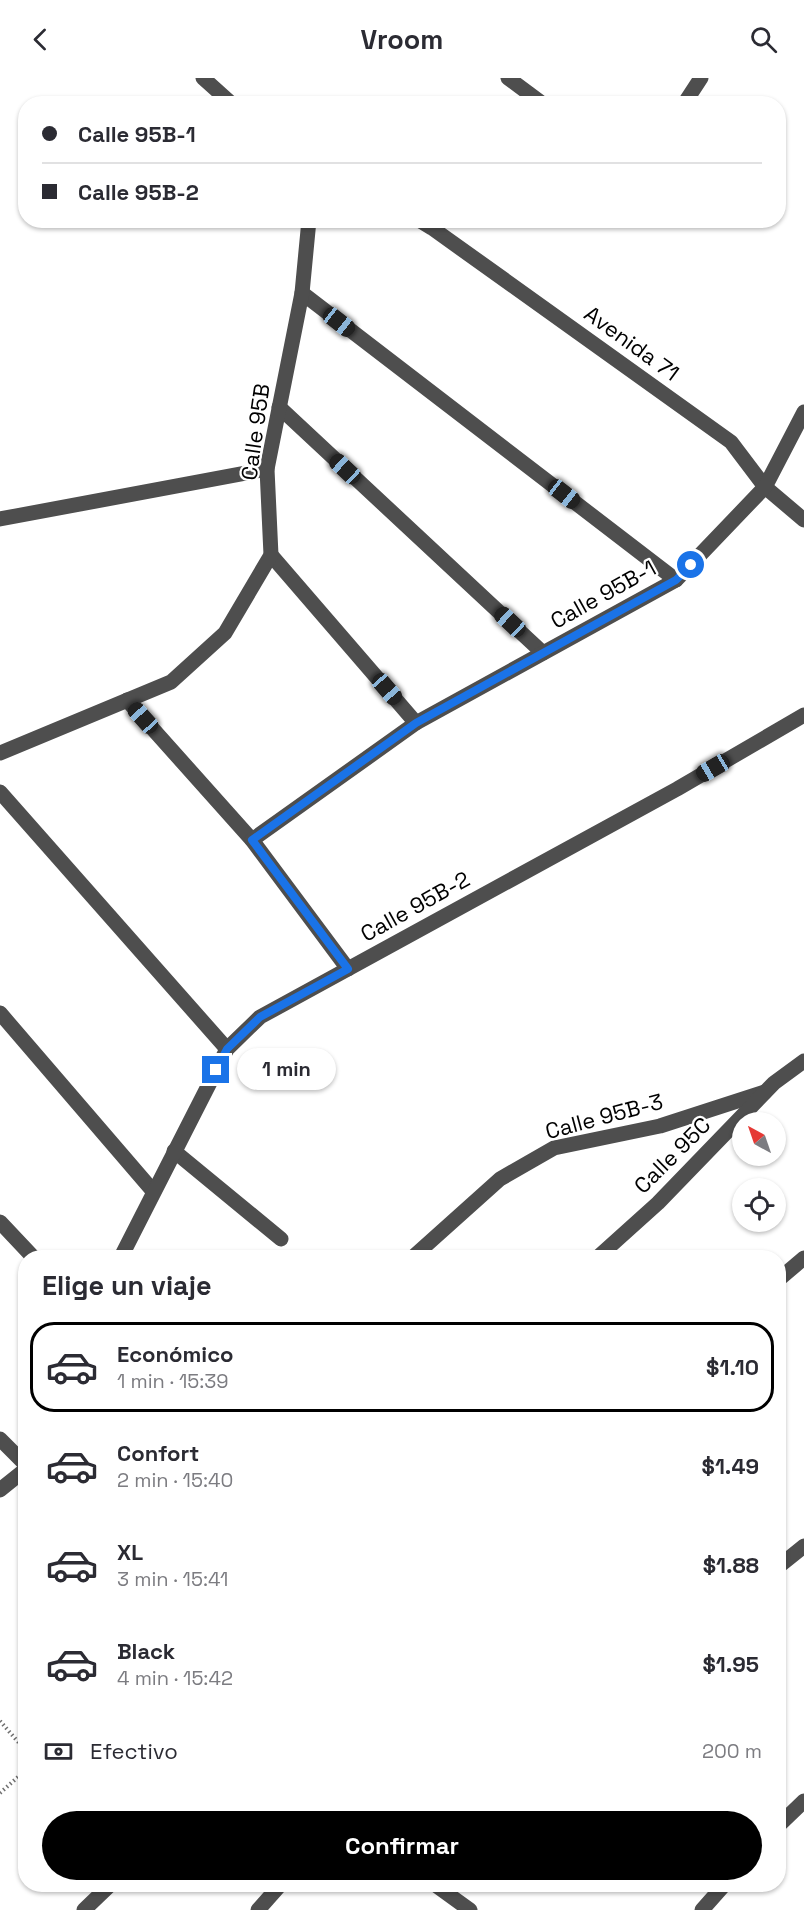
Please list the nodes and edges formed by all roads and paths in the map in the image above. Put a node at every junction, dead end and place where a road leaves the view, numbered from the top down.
1 (202, 78) edge
2 (701, 78) edge
3 (513, 79) edge
4 (223, 96) edge
5 (533, 96) edge
6 (689, 96) edge
7 (308, 228) edge
8 (432, 228) edge
9 (302, 293) junction
10 (279, 407) junction
11 (804, 412) edge
12 (267, 469) junction
13 (765, 487) junction
14 (0, 519) edge
15 (804, 520) edge
16 (271, 555) junction
17 (676, 580) junction
18 (543, 653) junction
19 (127, 700) junction
20 (804, 715) edge
21 (416, 723) junction
22 (0, 753) edge
23 (0, 792) edge
24 (252, 840) junction
25 (348, 969) junction
26 (0, 1013) edge
27 (227, 1049) junction
28 (804, 1061) edge
29 (765, 1092) junction
30 (174, 1151) junction
31 (153, 1191) junction
32 (0, 1222) edge
33 (281, 1239) dead end
34 (26, 1250) edge
35 (125, 1250) edge
36 (421, 1250) edge
37 (606, 1250) edge
38 (804, 1258) edge
39 (786, 1273) edge
40 (0, 1439) edge
41 (18, 1458) edge
42 (18, 1474) edge
43 (0, 1490) edge
44 (804, 1546) edge
45 (786, 1561) edge
46 (0, 1721) edge
47 (18, 1742) edge
48 (18, 1777) edge
49 (0, 1793) edge
50 (804, 1801) edge
51 (786, 1818) edge
52 (103, 1892) edge
53 (274, 1892) edge
54 (445, 1892) edge
55 (718, 1892) edge
56 (84, 1910) edge
57 (258, 1910) edge
58 (470, 1910) edge
59 (702, 1910) edge

1 - 4 street
2 - 6 street
3 - 5 street
7 - 9 street, Calle 95B
8 - 13 street, Avenida 71
9 - 10 street, Calle 95B
9 - 17 street
10 - 12 street, Calle 95B
10 - 18 street
11 - 13 street, Calle 95B-1
12 - 14 street
12 - 16 street, Calle 95B
13 - 15 street, Avenida 71
13 - 17 street, Calle 95B-1
16 - 19 street
16 - 21 street
17 - 18 street, Calle 95B-1
18 - 21 street, Calle 95B-1
19 - 22 street
19 - 24 street
20 - 25 street, Calle 95B-2
21 - 24 street, Calle 95B-1
23 - 27 street
24 - 25 street
25 - 27 street, Calle 95B-2
26 - 31 street
27 - 30 street, Calle 95B-2
28 - 29 street, Calle 95C
29 - 36 street, Calle 95B-3
29 - 37 street, Calle 95C
30 - 31 street, Calle 95B-2
30 - 33 street
31 - 35 street, Calle 95B-2
32 - 34 street
38 - 39 street
40 - 41 street
42 - 43 street
44 - 45 street
46 - 47 path
48 - 49 path
50 - 51 street
52 - 56 street
53 - 57 street
54 - 58 street
55 - 59 street

